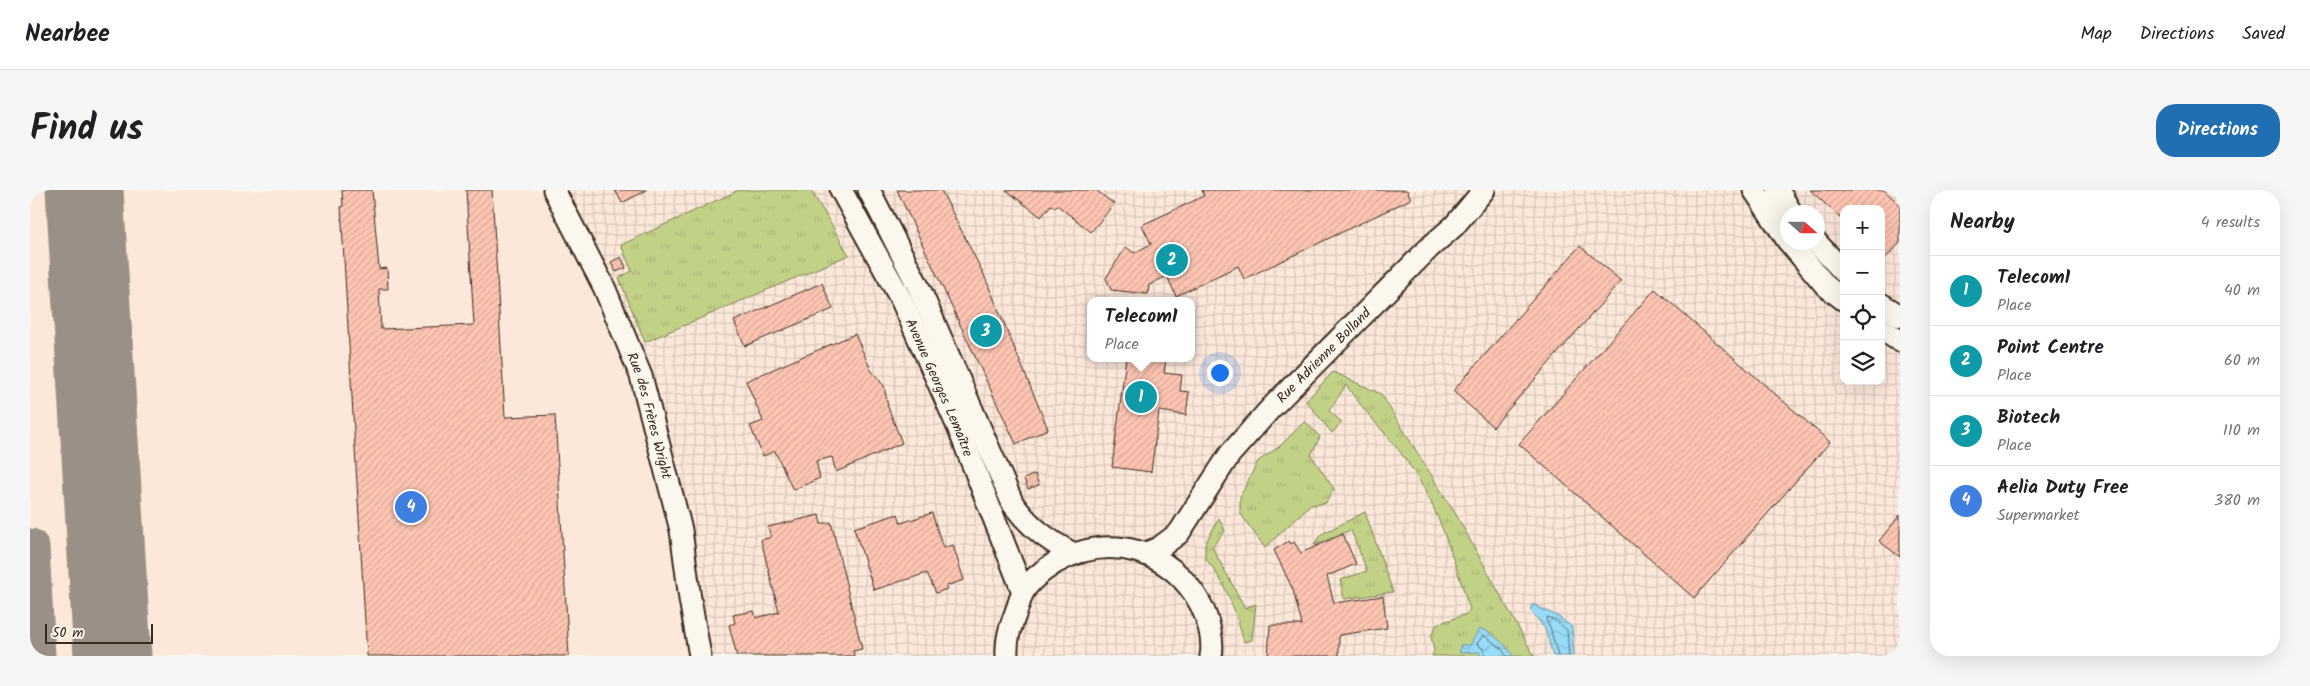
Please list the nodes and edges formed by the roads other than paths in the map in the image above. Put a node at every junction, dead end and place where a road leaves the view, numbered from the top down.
1 (554, 190) edge
2 (841, 190) edge
3 (869, 190) edge
4 (1484, 190) edge
5 (1754, 190) edge
6 (1778, 190) edge
7 (1787, 205) edge
8 (1780, 230) edge
9 (1795, 250) edge
10 (1823, 250) edge
11 (1840, 268) edge
12 (1840, 297) edge
13 (1885, 307) edge
14 (1900, 316) edge
15 (1885, 332) edge
16 (1900, 342) edge
17 (1179, 534) junction
18 (1146, 553) junction
19 (1072, 554) junction
20 (1176, 572) junction
21 (1023, 592) junction
22 (700, 656) edge
23 (1007, 656) edge
24 (1211, 656) edge

1 - 22 street, Rue des Frères Wright
2 - 21 street, Avenue Georges Lemaître
3 - 19 street, Avenue Georges Lemaître
4 - 17 street, Rue Adrienne Bolland
5 - 8 street
6 - 7 street
9 - 12 street
10 - 11 street
13 - 14 street
15 - 16 street
17 - 18 street, Rue Adrienne Bolland
17 - 20 street, Rue Adrienne Bolland
18 - 19 street
18 - 20 street
19 - 21 street
20 - 24 street
21 - 23 street

